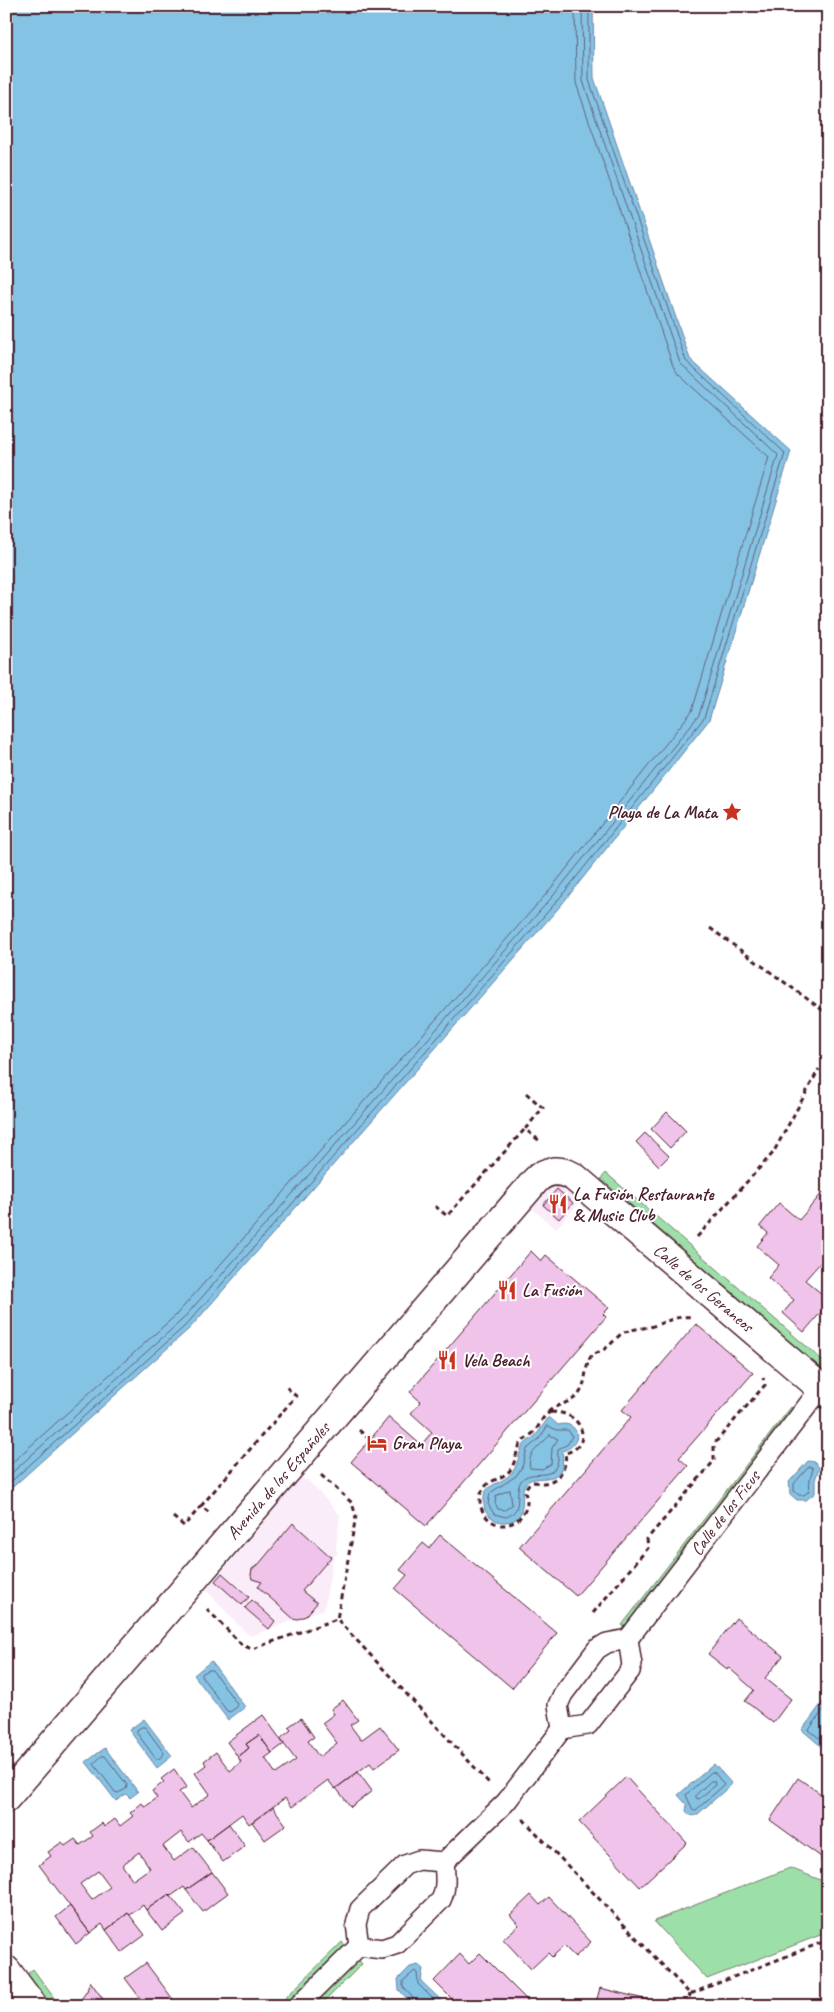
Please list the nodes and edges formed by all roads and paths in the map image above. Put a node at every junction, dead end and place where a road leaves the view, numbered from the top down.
1 (710, 928) dead end
2 (828, 1014) edge
3 (819, 1070) dead end
4 (526, 1093) dead end
5 (525, 1129) junction
6 (541, 1142) dead end
7 (554, 1171) joint
8 (435, 1206) dead end
9 (697, 1237) dead end
10 (699, 1321) dead end
11 (762, 1378) dead end
12 (285, 1386) dead end
13 (824, 1391) edge
14 (548, 1412) junction
15 (299, 1455) junction
16 (201, 1506) junction
17 (173, 1517) dead end
18 (217, 1520) dead end
19 (593, 1612) dead end
20 (337, 1619) dead end
21 (628, 1639) junction
22 (562, 1729) junction
23 (6, 1798) edge
24 (444, 1862) junction
25 (358, 1946) junction
26 (6, 1970) edge
27 (690, 1994) dead end
28 (33, 2006) edge
29 (298, 2006) edge
30 (687, 2006) edge

1 - 2 path
3 - 9 path
4 - 5 path
5 - 6 path
5 - 8 path
7 - 13 street, Calle de los Geraneos
7 - 15 street, Avenida de los Españoles
10 - 14 path
11 - 19 path
12 - 16 path
13 - 21 lane, Calle de los Ficus
14 - 14 path
15 - 20 path
15 - 23 street, Avenida de los Españoles
16 - 17 path
16 - 18 path
21 - 22 lane
21 - 22 lane
22 - 24 lane
24 - 25 lane
24 - 25 lane
25 - 29 lane
26 - 28 street
27 - 30 path

